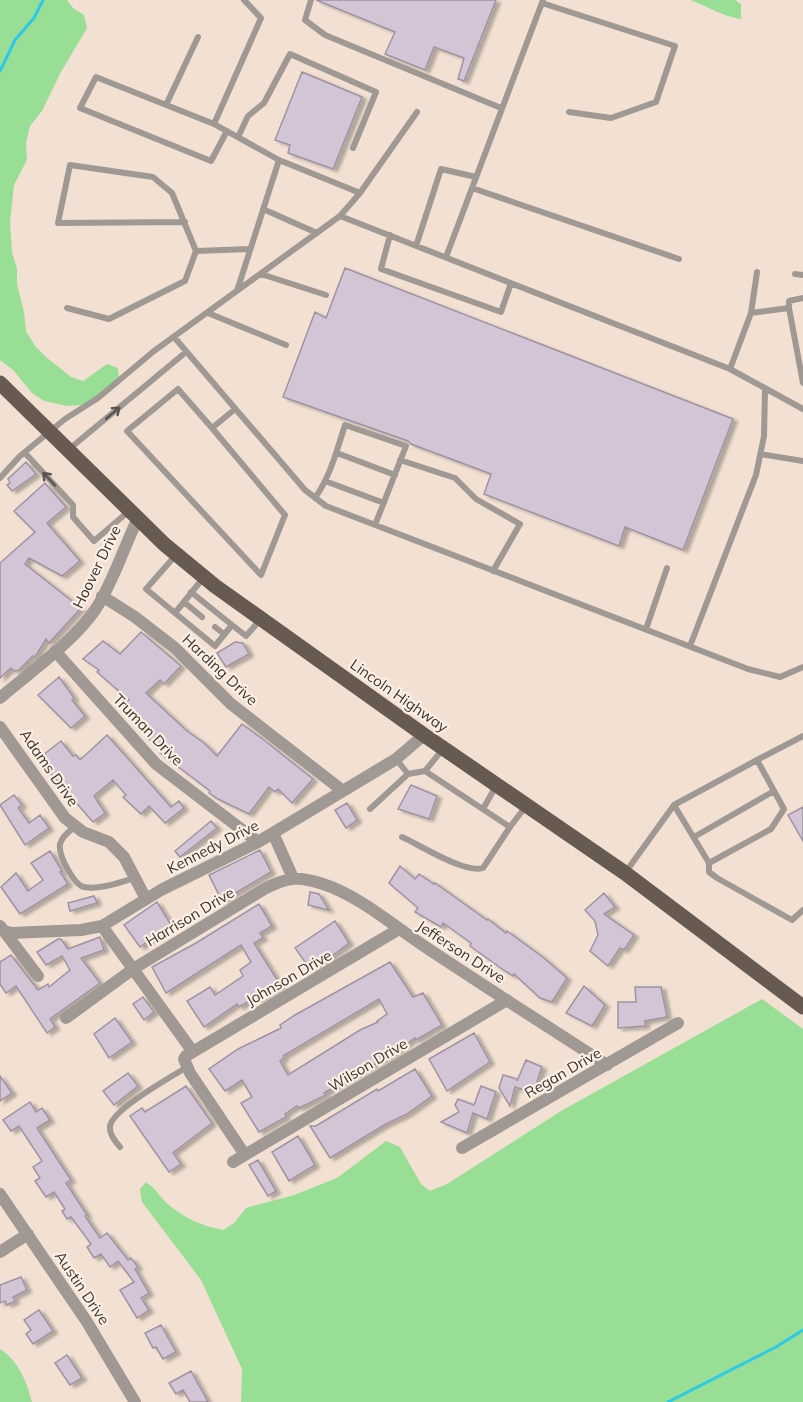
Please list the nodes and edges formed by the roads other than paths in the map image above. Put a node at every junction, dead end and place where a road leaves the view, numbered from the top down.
1 (244, 0) edge
2 (308, 2) edge
3 (543, 2) edge
4 (198, 37) dead end
5 (166, 105) junction
6 (501, 108) junction
7 (417, 112) dead end
8 (569, 112) dead end
9 (214, 124) junction
10 (227, 131) junction
11 (238, 137) junction
12 (354, 148) dead end
13 (279, 160) junction
14 (476, 177) junction
15 (472, 188) junction
16 (360, 193) junction
17 (263, 209) junction
18 (340, 216) junction
19 (184, 222) junction
20 (317, 233) junction
21 (390, 236) junction
22 (416, 246) junction
23 (250, 249) junction
24 (196, 251) junction
25 (446, 257) junction
26 (679, 259) dead end
27 (757, 272) dead end
28 (261, 274) junction
29 (795, 274) dead end
30 (803, 275) edge
31 (511, 283) junction
32 (237, 291) junction
33 (326, 295) dead end
34 (803, 298) edge
35 (67, 308) dead end
36 (789, 308) junction
37 (208, 313) junction
38 (751, 313) junction
39 (174, 338) junction
40 (286, 345) dead end
41 (186, 352) junction
42 (730, 369) junction
43 (803, 382) edge
44 (2, 388) edge
45 (765, 388) junction
46 (235, 409) junction
47 (803, 409) edge
48 (212, 428) junction
49 (49, 432) junction
50 (68, 451) junction
51 (25, 453) junction
52 (337, 453) junction
53 (761, 454) junction
54 (400, 459) junction
55 (803, 461) edge
56 (395, 474) junction
57 (0, 478) edge
58 (325, 482) junction
59 (315, 498) junction
60 (384, 503) junction
61 (134, 514) junction
62 (375, 525) junction
63 (176, 554) junction
64 (667, 568) dead end
65 (493, 571) junction
66 (204, 577) junction
67 (191, 592) junction
68 (102, 596) junction
69 (184, 602) junction
70 (175, 613) junction
71 (202, 617) dead end
72 (261, 619) junction
73 (232, 625) junction
74 (215, 627) dead end
75 (646, 629) junction
76 (224, 634) junction
77 (690, 646) junction
78 (55, 651) junction
79 (803, 667) edge
80 (0, 698) edge
81 (0, 726) edge
82 (424, 735) junction
83 (803, 736) edge
84 (443, 748) junction
85 (396, 759) junction
86 (757, 760) junction
87 (425, 771) junction
88 (408, 774) junction
89 (496, 785) junction
90 (344, 791) junction
91 (774, 791) junction
92 (526, 805) junction
93 (674, 805) junction
94 (370, 808) dead end
95 (483, 809) junction
96 (75, 827) junction
97 (510, 827) junction
98 (273, 833) junction
99 (402, 837) dead end
100 (694, 837) junction
101 (258, 842) junction
102 (709, 863) junction
103 (625, 873) junction
104 (135, 878) junction
105 (293, 878) junction
106 (146, 899) junction
107 (803, 910) edge
108 (102, 926) junction
109 (2, 928) edge
110 (399, 929) junction
111 (133, 969) junction
112 (38, 976) dead end
113 (507, 1000) junction
114 (803, 1007) edge
115 (66, 1018) dead end
116 (678, 1023) dead end
117 (193, 1052) junction
118 (607, 1065) junction
119 (187, 1066) junction
120 (120, 1147) dead end
121 (462, 1149) dead end
122 (245, 1155) junction
123 (233, 1162) dead end
124 (0, 1194) edge
125 (28, 1234) junction
126 (0, 1252) edge
127 (135, 1402) edge

1 - 9 lane
2 - 6 lane
3 - 6 lane
3 - 8 lane
4 - 5 lane
5 - 9 lane
5 - 10 lane
6 - 14 lane
7 - 16 lane
9 - 10 lane
10 - 11 lane
11 - 12 lane
11 - 13 lane
13 - 16 lane
13 - 17 lane
14 - 15 lane
14 - 22 lane
15 - 25 lane
15 - 26 lane
16 - 18 lane
17 - 20 lane
17 - 23 lane
18 - 20 lane
18 - 21 lane
19 - 19 lane
19 - 24 lane
20 - 28 lane
21 - 22 lane
21 - 31 lane
22 - 25 lane
23 - 24 lane
23 - 32 lane
24 - 35 lane
25 - 31 lane
27 - 38 lane
28 - 32 lane
28 - 33 lane
29 - 30 lane
31 - 42 lane
32 - 37 lane
34 - 36 lane
36 - 38 lane
36 - 43 lane
37 - 39 lane
37 - 40 lane
38 - 42 lane
39 - 41 lane
39 - 49 lane
41 - 46 lane
50 -> 41 lane
42 - 45 lane
44 - 49 main road, Lincoln Highway
45 - 47 lane
45 - 53 lane
46 - 48 lane
46 - 59 lane
48 - 48 lane
49 - 50 main road, Lincoln Highway
49 - 51 lane
50 - 61 main road, Lincoln Highway
51 - 57 lane
61 -> 51 lane
52 - 54 lane
52 - 56 lane
52 - 58 lane
53 - 55 lane
53 - 77 lane
54 - 56 lane
54 - 65 lane
56 - 60 lane
58 - 59 lane
58 - 60 lane
59 - 62 lane
60 - 62 lane
61 - 63 main road, Lincoln Highway
61 - 68 street, Hoover Drive
62 - 65 lane
63 - 66 main road, Lincoln Highway
63 - 70 lane
64 - 75 lane
65 - 75 lane
66 - 67 lane
66 - 72 main road, Lincoln Highway
67 - 69 lane
67 - 73 lane
68 - 78 street, Hoover Drive
68 - 90 street, Harding Drive
69 - 70 lane
69 - 71 lane
70 - 76 lane
72 - 73 lane
72 - 82 main road, Lincoln Highway
73 - 76 lane
74 - 76 lane
75 - 77 lane
77 - 79 lane
78 - 80 street, Hoover Drive
78 - 101 street, Truman Drive
81 - 96 street, Adams Drive
82 - 84 main road, Lincoln Highway
82 - 85 street, Kennedy Drive
83 - 86 lane
84 - 87 lane
84 - 89 main road, Lincoln Highway
85 - 88 lane
85 - 90 street, Kennedy Drive
86 - 91 lane
86 - 93 lane
87 - 88 lane
87 - 95 lane
88 - 94 lane
89 - 92 main road, Lincoln Highway
89 - 95 lane
90 - 98 street, Kennedy Drive
91 - 100 lane
91 - 102 lane
92 - 97 lane
92 - 103 main road, Lincoln Highway
93 - 100 lane
93 - 103 lane
95 - 97 lane
96 - 104 street, Adams Drive
96 - 104 lane
97 - 99 lane
98 - 101 street, Kennedy Drive
98 - 105 street
100 - 102 lane
101 - 106 street, Kennedy Drive
102 - 107 lane
103 - 114 main road, Lincoln Highway
104 - 106 street, Adams Drive
105 - 110 street, Jefferson Drive
105 - 111 street, Harrison Drive
106 - 108 street, Kennedy Drive
108 - 109 street, Kennedy Drive
108 - 111 street
109 - 112 street
110 - 113 street, Jefferson Drive
110 - 117 street, Johnson Drive
111 - 115 street, Harrison Drive
111 - 117 street
113 - 118 street, Jefferson Drive
113 - 122 street, Wilson Drive
116 - 118 street, Regan Drive
117 - 119 street
118 - 121 street, Regan Drive
119 - 120 lane
119 - 122 street
122 - 123 street, Wilson Drive
124 - 125 street, Austin Drive
125 - 126 street
125 - 127 street, Austin Drive

